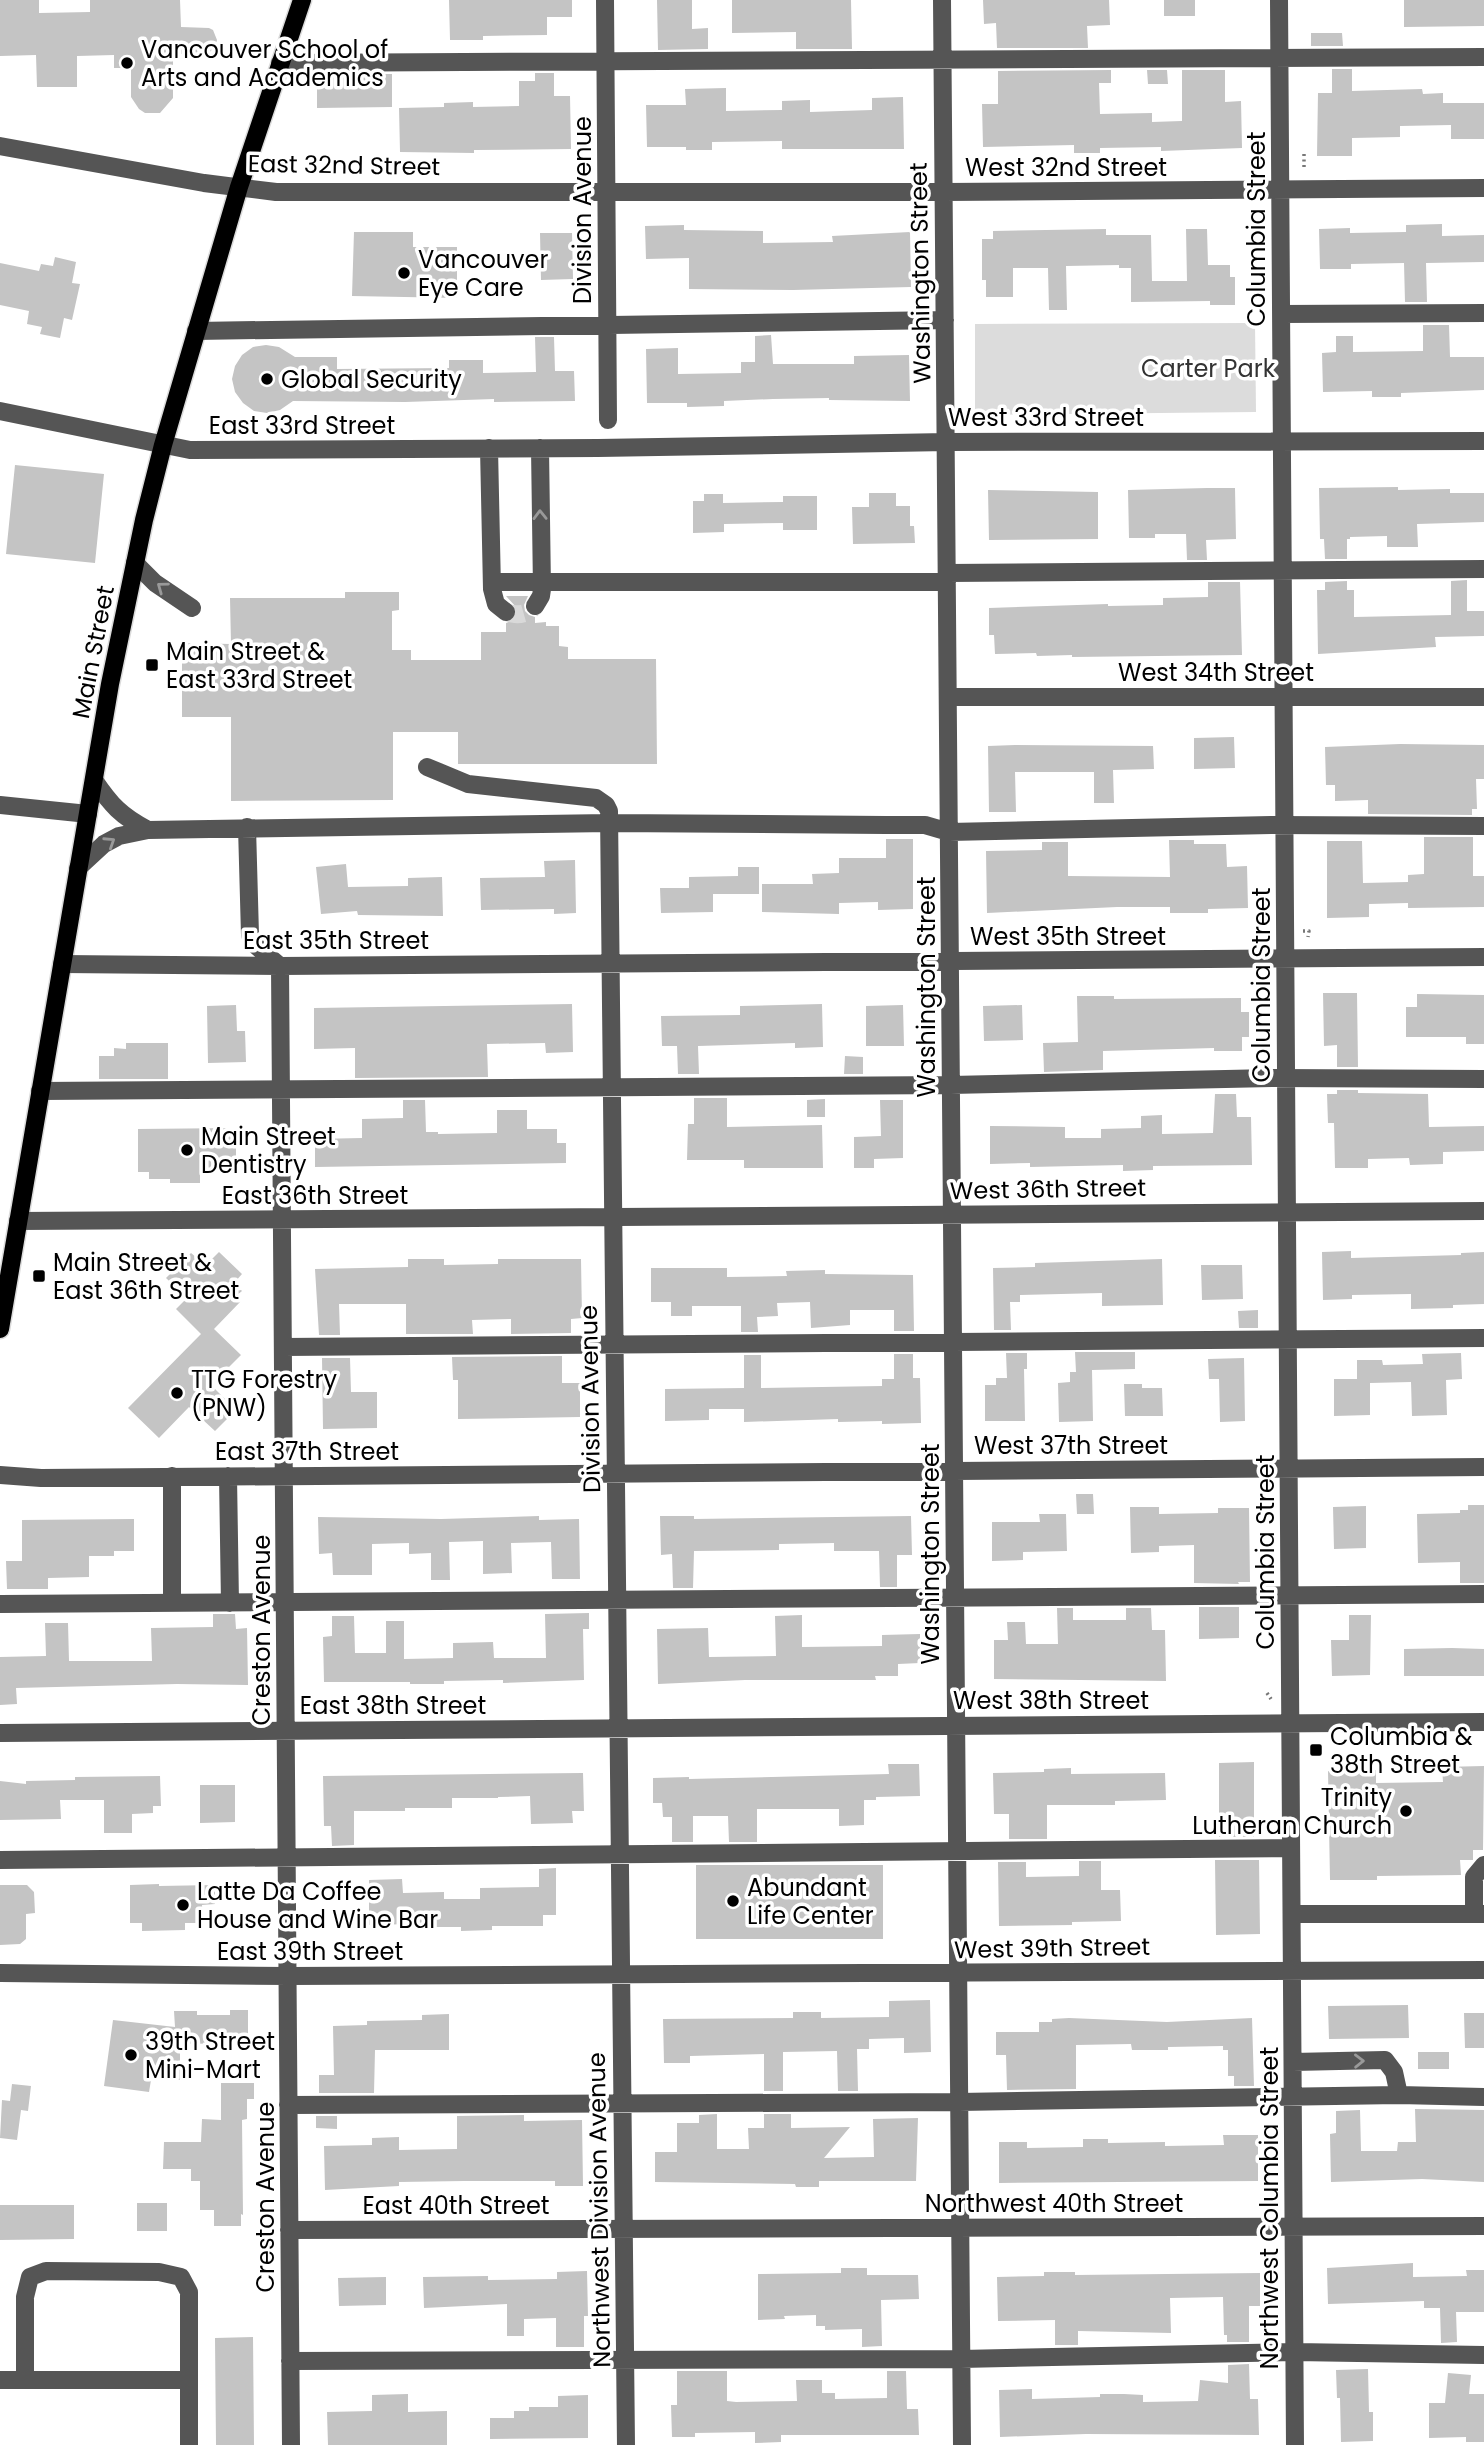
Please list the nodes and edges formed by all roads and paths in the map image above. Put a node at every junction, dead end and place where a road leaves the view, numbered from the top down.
1 (302, 0) edge
2 (605, 0) edge
3 (942, 0) edge
4 (1279, 0) edge
5 (1484, 57) edge
6 (1280, 59) junction
7 (943, 61) junction
8 (281, 63) junction
9 (606, 63) junction
10 (0, 146) edge
11 (1304, 153) dead end
12 (1257, 157) dead end
13 (1304, 172) dead end
14 (1257, 173) dead end
15 (239, 187) junction
16 (1484, 188) edge
17 (1280, 189) junction
18 (607, 191) junction
19 (944, 192) junction
20 (1484, 313) edge
21 (1281, 314) junction
22 (945, 320) junction
23 (608, 325) junction
24 (196, 331) junction
25 (0, 411) edge
26 (608, 420) dead end
27 (1281, 440) junction
28 (1484, 441) edge
29 (947, 442) junction
30 (163, 445) junction
31 (608, 447) joint
32 (489, 448) junction
33 (540, 448) junction
34 (135, 564) junction
35 (1282, 569) junction
36 (1484, 569) edge
37 (947, 577) junction
38 (492, 582) junction
39 (541, 582) junction
40 (535, 606) dead end
41 (192, 608) dead end
42 (506, 612) dead end
43 (1283, 696) junction
44 (948, 697) junction
45 (1484, 697) edge
46 (427, 767) dead end
47 (94, 780) junction
48 (0, 805) edge
49 (88, 814) junction
50 (609, 823) junction
51 (1284, 825) junction
52 (1484, 826) edge
53 (247, 827) junction
54 (148, 830) junction
55 (949, 832) junction
56 (78, 868) junction
57 (1303, 931) dead end
58 (1308, 937) dead end
59 (1484, 957) edge
60 (1285, 958) junction
61 (950, 961) junction
62 (610, 963) junction
63 (62, 964) junction
64 (280, 966) junction
65 (1286, 1078) junction
66 (1484, 1079) edge
67 (951, 1085) junction
68 (611, 1087) junction
69 (281, 1090) junction
70 (40, 1091) junction
71 (1287, 1211) junction
72 (1484, 1211) edge
73 (952, 1215) junction
74 (613, 1218) junction
75 (282, 1220) junction
76 (18, 1221) junction
77 (1, 1323) edge
78 (1484, 1338) edge
79 (1288, 1339) junction
80 (953, 1342) junction
81 (614, 1344) junction
82 (283, 1347) junction
83 (1484, 1467) edge
84 (1289, 1468) junction
85 (954, 1471) junction
86 (615, 1473) junction
87 (0, 1475) edge
88 (284, 1475) junction
89 (172, 1476) junction
90 (228, 1476) junction
91 (1484, 1594) edge
92 (1289, 1595) junction
93 (955, 1598) junction
94 (617, 1600) junction
95 (172, 1603) junction
96 (230, 1603) junction
97 (285, 1603) junction
98 (0, 1604) edge
99 (1267, 1693) dead end
100 (1271, 1699) dead end
101 (1484, 1721) edge
102 (1291, 1723) junction
103 (956, 1726) junction
104 (618, 1728) junction
105 (286, 1731) junction
106 (0, 1733) edge
107 (1292, 1848) junction
108 (957, 1852) junction
109 (620, 1855) junction
110 (287, 1857) junction
111 (0, 1860) edge
112 (1484, 1866) edge
113 (1292, 1914) junction
114 (1479, 1914) edge
115 (1293, 1970) junction
116 (1484, 1970) edge
117 (0, 1973) edge
118 (958, 1973) junction
119 (621, 1975) junction
120 (288, 1976) junction
121 (1293, 2062) junction
122 (1399, 2095) junction
123 (1484, 2097) edge
124 (1293, 2098) junction
125 (959, 2102) junction
126 (622, 2104) junction
127 (288, 2105) junction
128 (1295, 2226) junction
129 (1484, 2226) edge
130 (960, 2228) junction
131 (624, 2229) junction
132 (289, 2230) junction
133 (1295, 2352) junction
134 (1484, 2355) edge
135 (961, 2359) junction
136 (625, 2360) junction
137 (290, 2361) junction
138 (0, 2380) edge
139 (25, 2380) junction
140 (189, 2380) junction
141 (189, 2445) edge
142 (291, 2445) edge
143 (626, 2445) edge
144 (962, 2445) edge
145 (1295, 2445) edge

1 - 8 main road, Main Street
2 - 9 street, Division Avenue
3 - 7 street, Washington Street
4 - 6 street, Columbia Street
5 - 6 street
6 - 7 street
6 - 17 street, Columbia Street
7 - 9 street
7 - 19 street, Washington Street
8 - 9 street
8 - 15 main road, Main Street
9 - 18 street, Division Avenue
10 - 15 street, East 32nd Street
11 - 13 path
12 - 14 path
15 - 18 street, East 32nd Street
15 - 24 main road, Main Street
16 - 17 street, West 32nd Street
17 - 19 street, West 32nd Street
17 - 21 street, Columbia Street
18 - 19 street, West 32nd Street
18 - 23 street, Division Avenue
19 - 22 street, Washington Street
20 - 21 street
21 - 27 street, Columbia Street
22 - 23 street
22 - 29 street, Washington Street
23 - 24 street
23 - 26 street, Division Avenue
24 - 30 main road, Main Street
25 - 30 street, East 33rd Street
27 - 28 street, West 33rd Street
27 - 29 street, West 33rd Street
27 - 35 street, Columbia Street
29 - 31 street, West 33rd Street
29 - 37 street, Washington Street
30 - 32 street, East 33rd Street
30 - 34 main road, Main Street
31 - 33 street, East 33rd Street
32 - 33 street, East 33rd Street
32 - 38 street
39 -> 33 street
41 -> 34 street
34 - 47 main road, Main Street
35 - 36 street
35 - 37 street
35 - 43 street, Columbia Street
37 - 39 street
37 - 44 street, Washington Street
38 - 39 street
38 - 42 street
39 - 40 street
43 - 44 street, West 34th Street
43 - 45 street, West 34th Street
43 - 51 street, Columbia Street
44 - 55 street, Washington Street
46 - 50 street
47 - 49 main road, Main Street
47 - 54 street
48 - 49 street
49 - 56 main road, Main Street
50 - 53 street
50 - 55 street
50 - 62 street, Division Avenue
51 - 52 street
51 - 55 street
51 - 60 street, Columbia Street
53 - 54 street
53 - 64 street
56 -> 54 street
55 - 61 street, Washington Street
56 - 63 main road, Main Street
57 - 58 path
59 - 60 street, West 35th Street
60 - 61 street, West 35th Street
60 - 65 street, Columbia Street
61 - 62 street, West 35th Street
61 - 67 street, Washington Street
62 - 64 street, East 35th Street
62 - 68 street, Division Avenue
63 - 64 street, East 35th Street
63 - 70 main road, Main Street
64 - 69 street, Creston Avenue
65 - 66 street
65 - 67 street
65 - 71 street, Columbia Street
67 - 68 street
67 - 73 street, Washington Street
68 - 69 street
68 - 74 street, Division Avenue
69 - 70 street
69 - 75 street, Creston Avenue
70 - 76 main road, Main Street
71 - 72 street, West 36th Street
71 - 73 street, West 36th Street
71 - 79 street, Columbia Street
73 - 74 street, West 36th Street
73 - 80 street, Washington Street
74 - 75 street, East 36th Street
74 - 81 street, Division Avenue
75 - 76 street, East 36th Street
75 - 82 street, Creston Avenue
76 - 77 main road, Main Street
78 - 79 street
79 - 80 street
79 - 84 street, Columbia Street
80 - 81 street
80 - 85 street, Washington Street
81 - 82 street
81 - 86 street, Division Avenue
82 - 88 street, Creston Avenue
83 - 84 street, West 37th Street
84 - 85 street, West 37th Street
84 - 92 street, Columbia Street
85 - 86 street, West 37th Street
85 - 93 street, Washington Street
86 - 88 street, East 37th Street
86 - 94 street, Division Avenue
87 - 89 street, East 37th Street
88 - 90 street, East 37th Street
88 - 97 street, Creston Avenue
89 - 90 street, East 37th Street
89 - 95 street
90 - 96 street
91 - 92 street
92 - 93 street
92 - 102 street, Columbia Street
93 - 94 street
93 - 103 street, Washington Street
94 - 97 street
94 - 104 street, Division Avenue
95 - 96 street
95 - 98 street
96 - 97 street
97 - 105 street, Creston Avenue
99 - 100 path
101 - 102 street, West 38th Street
102 - 103 street, West 38th Street
102 - 107 street, Columbia Street
103 - 104 street, West 38th Street
103 - 108 street, Washington Street
104 - 105 street, East 38th Street
104 - 109 street, Division Avenue
105 - 106 street, East 38th Street
105 - 110 street, Creston Avenue
107 - 108 street
107 - 113 street, Columbia Street
108 - 109 street
108 - 118 street, Washington Street
109 - 110 street
109 - 119 street, Division Avenue
110 - 111 street
110 - 120 street, Creston Avenue
112 - 114 street
113 - 114 street
113 - 115 street, Columbia Street
115 - 116 street, West 39th Street
115 - 118 street, West 39th Street
115 - 121 street, Northwest Columbia Street
117 - 120 street, East 39th Street
118 - 119 street, West 39th Street
118 - 125 street, Washington Street
119 - 120 street, East 39th Street
119 - 126 street, Northwest Division Avenue
120 - 127 street, Creston Avenue
121 -> 122 street
121 - 124 street, Northwest Columbia Street
122 - 123 street
122 - 124 street
124 - 125 street
124 - 128 street, Northwest Columbia Street
125 - 126 street
125 - 130 street, Washington Street
126 - 127 street
126 - 131 street, Northwest Division Avenue
127 - 132 street, Creston Avenue
128 - 129 street, Northwest 40th Street
128 - 130 street, Northwest 40th Street
128 - 133 street, Northwest Columbia Street
130 - 131 street, Northwest 40th Street
130 - 135 street, Washington Street
131 - 132 street, East 40th Street
131 - 136 street, Northwest Division Avenue
132 - 137 street, Creston Avenue
133 - 134 street
133 - 135 street
133 - 145 street, Northwest Columbia Street
135 - 136 street
135 - 144 street, Washington Street
136 - 137 street
136 - 143 street, Northwest Division Avenue
137 - 142 street, Creston Avenue
138 - 139 street
139 - 140 street
139 - 140 street
140 - 141 street

